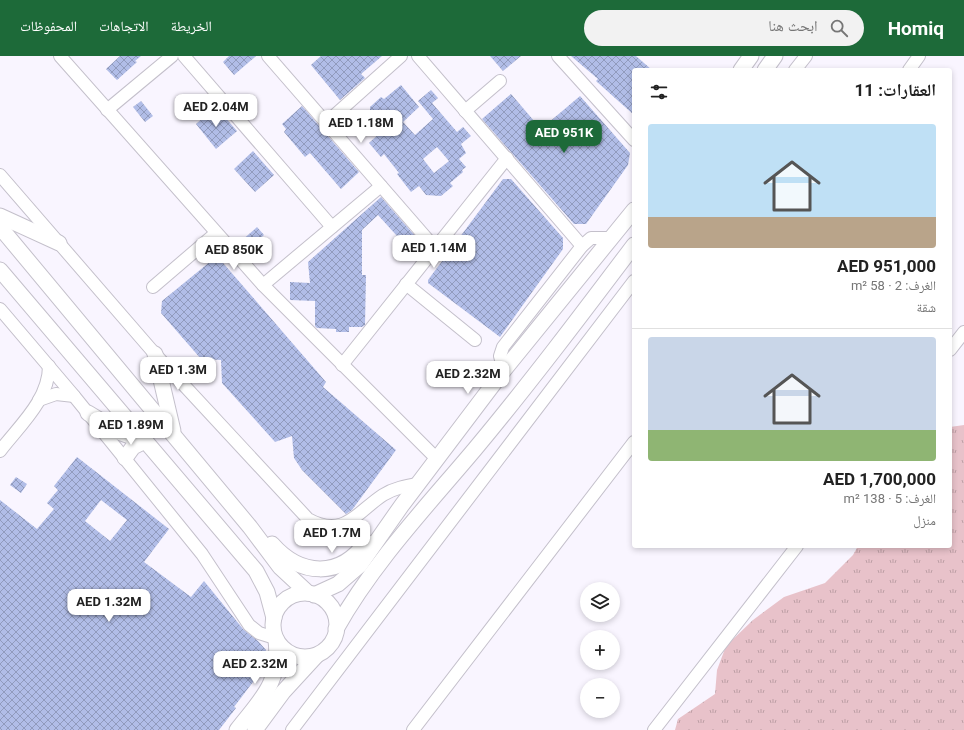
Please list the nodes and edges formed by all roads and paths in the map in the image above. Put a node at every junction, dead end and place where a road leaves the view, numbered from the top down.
1 (60, 56) edge
2 (172, 56) edge
3 (184, 56) edge
4 (268, 56) edge
5 (400, 56) edge
6 (418, 56) edge
7 (558, 56) edge
8 (751, 56) edge
9 (775, 56) edge
10 (806, 56) edge
11 (919, 56) edge
12 (742, 68) edge
13 (766, 68) edge
14 (797, 68) edge
15 (910, 68) edge
16 (500, 80) dead end
17 (107, 110) junction
18 (465, 111) junction
19 (326, 123) junction
20 (632, 138) edge
21 (506, 158) junction
22 (0, 175) edge
23 (381, 186) junction
24 (632, 213) edge
25 (0, 216) edge
26 (0, 227) edge
27 (332, 227) junction
28 (216, 233) junction
29 (612, 238) junction
30 (59, 243) junction
31 (582, 246) junction
32 (435, 248) junction
33 (632, 248) edge
34 (0, 270) edge
35 (406, 284) junction
36 (632, 284) edge
37 (263, 285) junction
38 (153, 287) dead end
39 (0, 308) edge
40 (964, 332) edge
41 (475, 340) dead end
42 (952, 347) edge
43 (156, 354) junction
44 (342, 365) junction
45 (49, 366) junction
46 (504, 370) junction
47 (74, 396) junction
48 (39, 400) junction
49 (88, 413) junction
50 (174, 434) junction
51 (145, 441) junction
52 (632, 445) edge
53 (0, 451) edge
54 (125, 458) junction
55 (437, 459) junction
56 (418, 484) junction
57 (402, 505) junction
58 (250, 526) junction
59 (795, 548) edge
60 (311, 594) junction
61 (274, 618) junction
62 (336, 629) junction
63 (276, 639) junction
64 (317, 655) junction
65 (237, 730) edge
66 (255, 730) edge
67 (292, 730) edge
68 (413, 730) edge
69 (654, 730) edge

1 - 17 street
2 - 17 street
3 - 27 street
4 - 19 street
5 - 19 street
6 - 18 street
7 - 20 street
8 - 12 main road
9 - 13 main road
10 - 14 street
11 - 15 street
16 - 18 street
17 - 28 street
18 - 21 street
19 - 23 street
21 - 31 street
21 - 32 street
22 - 30 street
23 - 27 street
23 - 32 street
24 - 29 main road
25 - 30 main road
26 - 50 main road
27 - 37 street
28 - 37 street
28 - 38 street
29 - 31 street
29 - 46 main road
30 - 43 street
31 - 46 street
32 - 35 street
33 - 62 main road
34 - 51 main road
35 - 41 street
35 - 44 street
36 - 67 street
37 - 44 street
39 - 45 street
40 - 42 street
43 - 50 main road
43 - 56 street
44 - 55 street
45 - 47 street
45 - 48 street
46 - 55 main road
47 - 48 street
47 - 49 street
48 - 53 street
49 - 51 main road
49 - 54 street
50 - 58 main road
51 - 54 main road
51 - 61 main road
52 - 68 street
54 - 63 street
55 - 56 main road
56 - 57 main road
57 - 58 main road
57 - 60 main road
58 - 60 main road
59 - 69 street
60 - 61 main road
60 - 62 main road
61 - 63 main road
62 - 64 main road
63 - 64 main road
63 - 65 main road
64 - 66 main road

